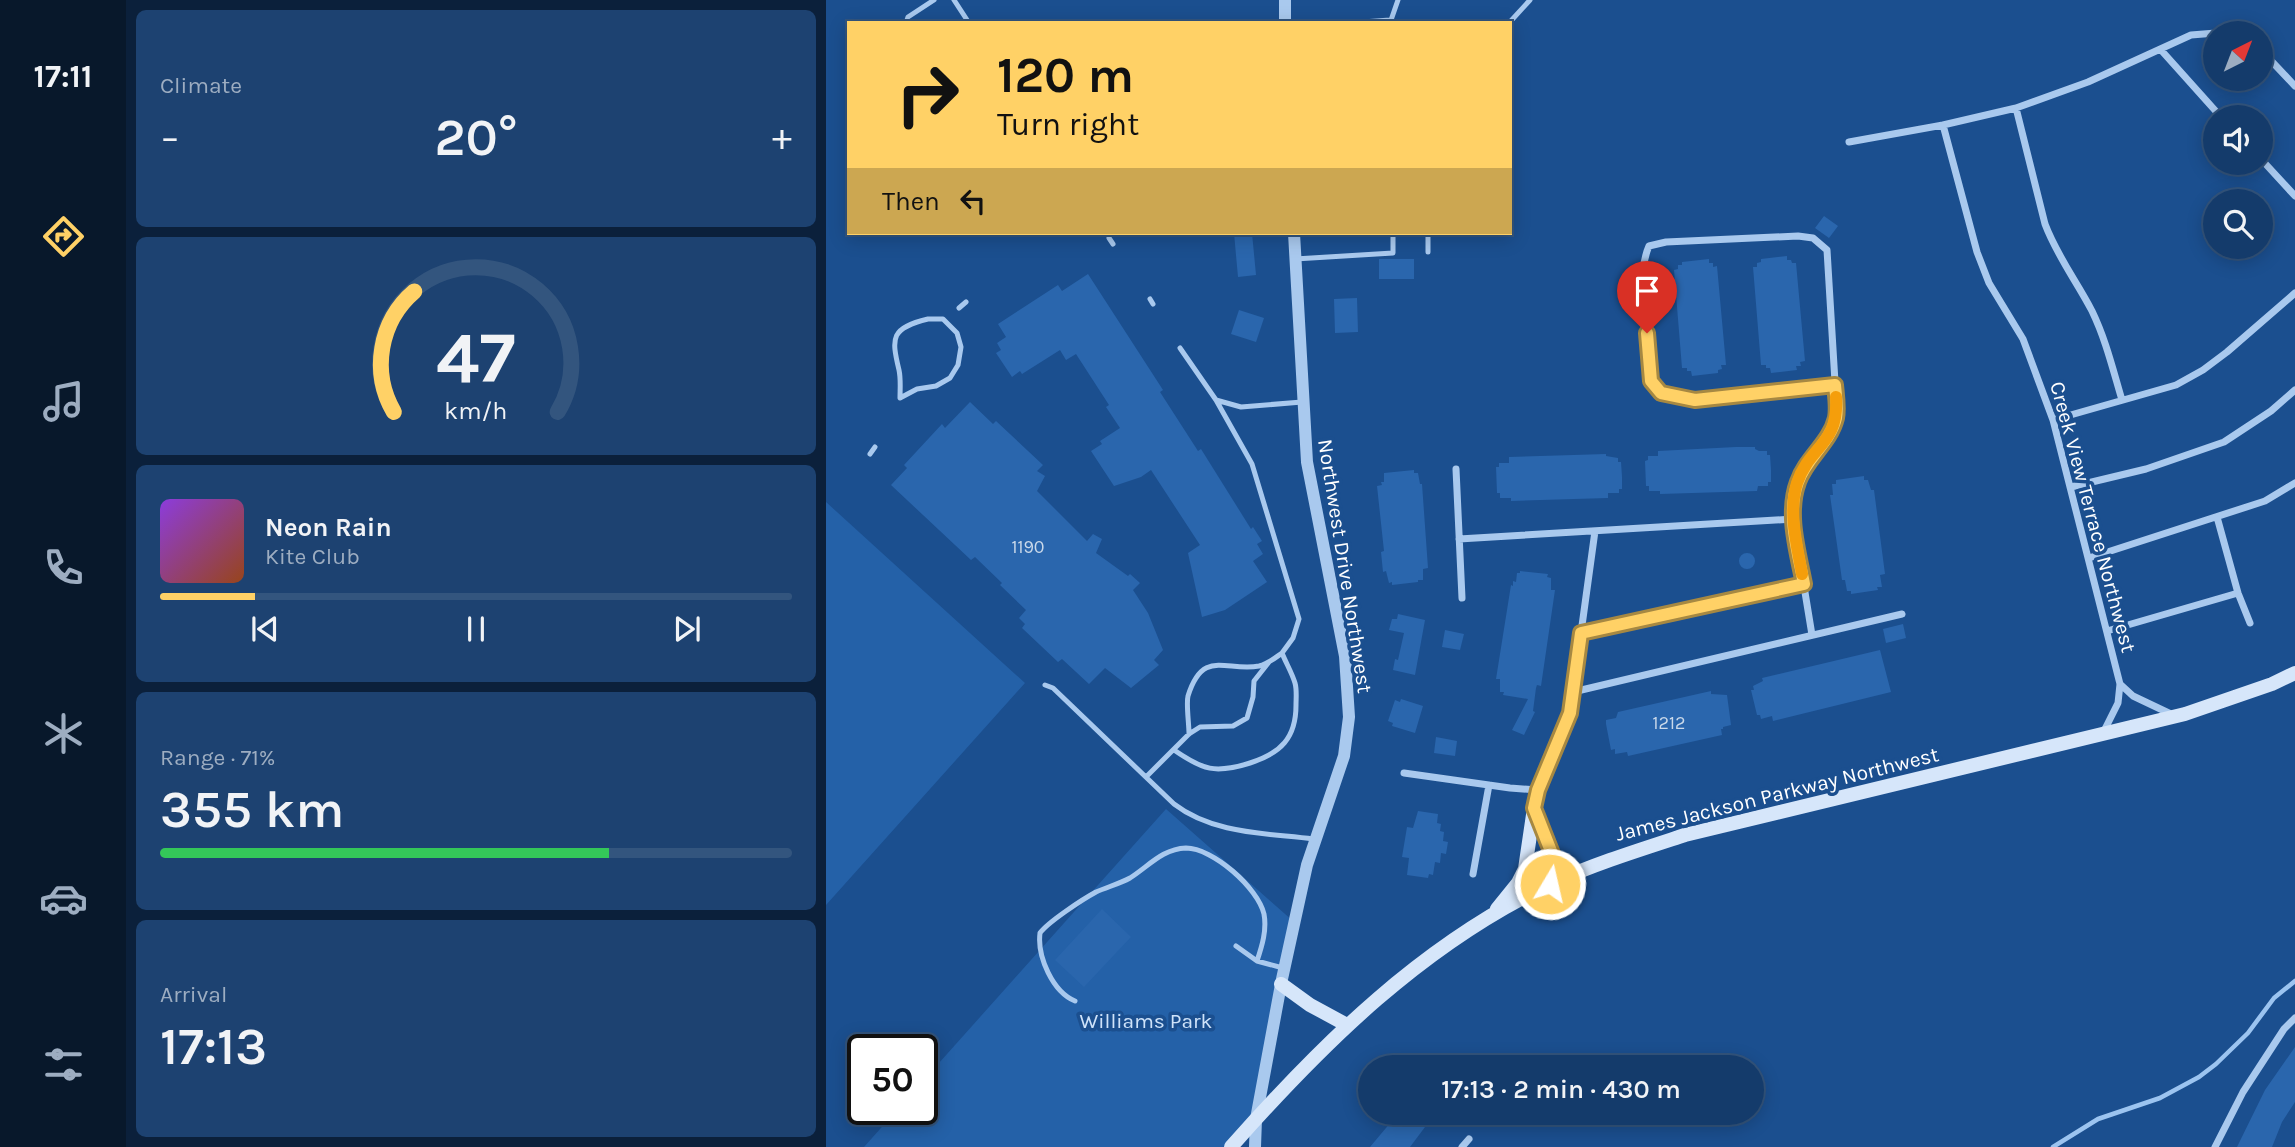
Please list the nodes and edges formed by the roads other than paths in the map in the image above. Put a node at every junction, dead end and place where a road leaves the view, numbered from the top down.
1 (934, 0) edge
2 (954, 0) edge
3 (1284, 0) edge
4 (1398, 0) edge
5 (1530, 0) edge
6 (907, 21) edge
7 (968, 21) edge
8 (1285, 21) edge
9 (1390, 21) edge
10 (1511, 21) edge
11 (2203, 34) edge
12 (2161, 50) junction
13 (2273, 63) edge
14 (2295, 86) edge
15 (2210, 105) edge
16 (2016, 108) junction
17 (1943, 125) junction
18 (1849, 142) dead end
19 (2273, 172) edge
20 (2295, 196) edge
21 (1294, 235) edge
22 (1392, 235) edge
23 (1428, 235) edge
24 (1109, 238) dead end
25 (1114, 244) dead end
26 (1428, 252) dead end
27 (1295, 259) junction
28 (2295, 293) edge
29 (966, 302) dead end
30 (958, 308) dead end
31 (943, 320) joint
32 (1180, 348) dead end
33 (1835, 385) junction
34 (2295, 390) edge
35 (1216, 400) junction
36 (2122, 400) junction
37 (1303, 402) junction
38 (2053, 420) junction
39 (875, 447) dead end
40 (870, 454) dead end
41 (1456, 470) dead end
42 (2295, 483) edge
43 (2071, 487) junction
44 (2217, 517) junction
45 (1793, 519) junction
46 (1595, 531) junction
47 (1459, 539) junction
48 (2089, 558) junction
49 (1804, 584) junction
50 (2238, 593) junction
51 (1462, 598) dead end
52 (1902, 614) dead end
53 (2250, 623) dead end
54 (2107, 631) junction
55 (1581, 633) junction
56 (1812, 635) junction
57 (1282, 653) junction
58 (1269, 663) junction
59 (2295, 673) edge
60 (2120, 684) junction
61 (1045, 685) dead end
62 (1573, 692) junction
63 (2176, 716) junction
64 (1189, 734) junction
65 (2103, 734) junction
66 (1174, 750) junction
67 (1404, 773) dead end
68 (1147, 776) junction
69 (1489, 785) junction
70 (1538, 790) junction
71 (1534, 808) junction
72 (1316, 840) junction
73 (1474, 874) dead end
74 (1562, 879) junction
75 (1488, 918) junction
76 (1236, 946) dead end
77 (1257, 961) junction
78 (1284, 968) junction
79 (1281, 984) junction
80 (1075, 1001) dead end
81 (2295, 1018) edge
82 (1347, 1025) junction
83 (1256, 1119) junction
84 (1469, 1139) dead end
85 (1231, 1147) edge
86 (1255, 1147) edge
87 (1462, 1147) edge
88 (2215, 1147) edge

1 - 6 lane
2 - 7 lane
3 - 8 street
4 - 9 lane
5 - 10 lane
11 - 12 street
12 - 15 street
12 - 16 street
13 - 14 street
16 - 17 street
16 - 36 street
17 - 18 street
17 - 38 street, Creek View Terrace Northwest
19 - 20 street
21 - 27 street, Northwest Drive Northwest
22 - 27 lane
23 - 26 lane
24 - 25 lane
27 - 37 street, Northwest Drive Northwest
28 - 36 street
29 - 30 lane
31 - 31 lane
32 - 35 lane
33 - 33 street
33 - 45 street
34 - 43 street
35 - 37 lane
35 - 57 lane
36 - 38 street
37 - 72 street, Northwest Drive Northwest
38 - 43 street, Creek View Terrace Northwest
39 - 40 lane
41 - 47 street
42 - 44 street
43 - 48 street, Creek View Terrace Northwest
44 - 48 street
44 - 50 street
45 - 46 street
45 - 49 street
46 - 47 street
46 - 55 street
47 - 51 street
48 - 54 street, Creek View Terrace Northwest
49 - 55 street
49 - 56 street
50 - 53 street
50 - 54 street
52 - 56 street
54 - 60 street, Creek View Terrace Northwest
55 - 62 street
56 - 62 street
57 - 58 lane
57 - 66 lane
58 - 64 lane
58 - 64 lane
59 - 63 main road, James Jackson Parkway Northwest
60 - 63 street, Creek View Terrace Northwest
60 - 65 street, Creek View Terrace Northwest
61 - 68 lane
62 - 70 street
63 - 65 main road, James Jackson Parkway Northwest
64 - 66 lane
65 - 74 main road, James Jackson Parkway Northwest
66 - 68 lane
67 - 69 street
68 - 72 lane
69 - 70 street
69 - 73 street
70 - 71 street
71 - 74 street
71 - 75 main road
72 - 78 street, Northwest Drive Northwest
74 - 75 main road, James Jackson Parkway Northwest
75 - 82 main road, James Jackson Parkway Northwest
76 - 77 lane
77 - 78 lane
77 - 80 lane
78 - 79 street, Northwest Drive Northwest
79 - 82 main road
79 - 83 street, Northwest Drive Northwest
81 - 88 street
82 - 83 main road, James Jackson Parkway Northwest
83 - 85 main road, James Jackson Parkway Northwest
83 - 86 street, Northwest Drive Northwest
84 - 87 street

